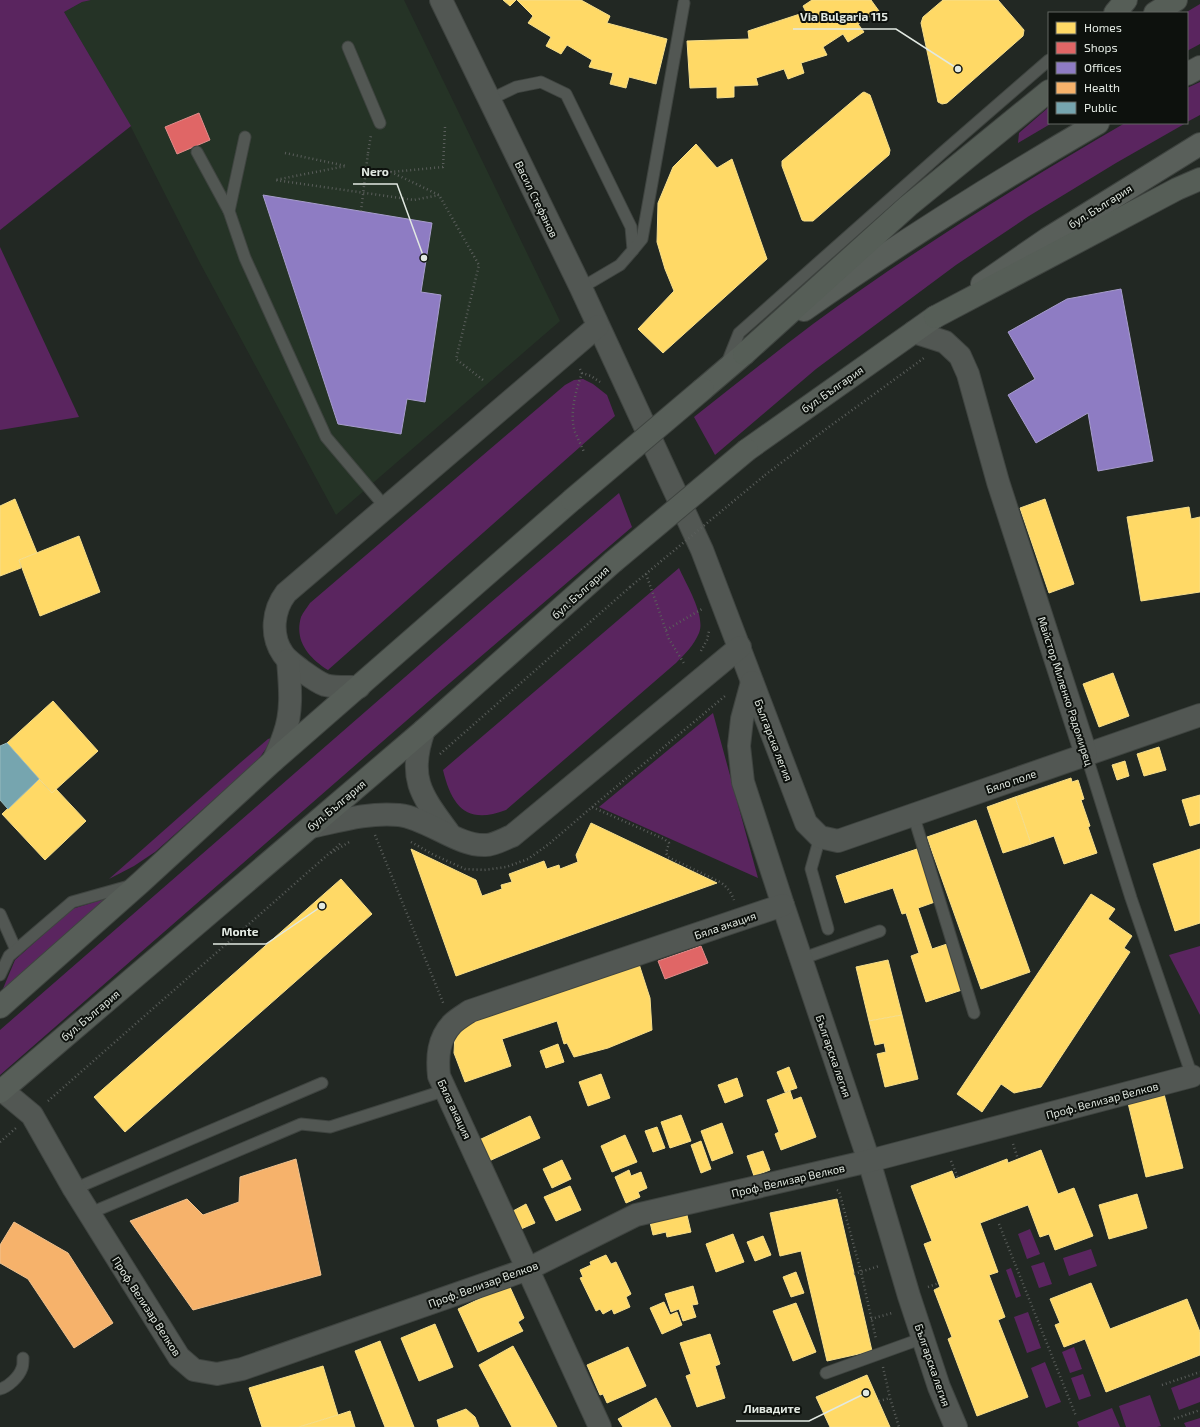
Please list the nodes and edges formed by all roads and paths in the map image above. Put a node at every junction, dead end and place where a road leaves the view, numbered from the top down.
1 (441, 0) edge
2 (1118, 0) edge
3 (1126, 0) edge
4 (1176, 0) edge
5 (684, 3) dead end
6 (1104, 12) edge
7 (1116, 12) edge
8 (1157, 12) edge
9 (348, 47) dead end
10 (1048, 61) edge
11 (1200, 67) edge
12 (1188, 73) edge
13 (1048, 92) edge
14 (490, 100) junction
15 (380, 123) dead end
16 (1096, 124) edge
17 (445, 127) dead end
18 (371, 130) dead end
19 (245, 137) dead end
20 (1200, 144) edge
21 (197, 152) dead end
22 (285, 154) dead end
23 (1200, 179) edge
24 (1200, 185) edge
25 (1176, 189) junction
26 (439, 194) junction
27 (229, 210) junction
28 (361, 211) dead end
29 (633, 250) junction
30 (581, 288) junction
31 (935, 316) junction
32 (598, 326) junction
33 (914, 332) junction
34 (945, 342) junction
35 (569, 351) junction
36 (744, 354) junction
37 (723, 371) junction
38 (582, 373) junction
39 (483, 380) dead end
40 (603, 384) dead end
41 (584, 452) dead end
42 (386, 508) junction
43 (680, 543) dead end
44 (692, 550) junction
45 (646, 574) junction
46 (707, 606) dead end
47 (709, 628) dead end
48 (666, 630) junction
49 (740, 647) junction
50 (699, 654) dead end
51 (288, 660) junction
52 (687, 668) dead end
53 (752, 682) junction
54 (359, 687) junction
55 (727, 694) dead end
56 (1200, 715) edge
57 (424, 730) junction
58 (1086, 754) junction
59 (437, 757) dead end
60 (273, 761) junction
61 (592, 807) junction
62 (913, 814) junction
63 (310, 827) junction
64 (374, 832) dead end
65 (450, 836) junction
66 (820, 837) junction
67 (354, 839) dead end
68 (408, 840) dead end
69 (342, 842) dead end
70 (326, 857) junction
71 (140, 883) junction
72 (783, 905) junction
73 (0, 914) edge
74 (742, 919) junction
75 (828, 929) dead end
76 (880, 931) dead end
77 (16, 950) junction
78 (801, 959) junction
79 (0, 974) edge
80 (0, 1007) edge
81 (974, 1013) dead end
82 (452, 1024) junction
83 (1192, 1076) joint
84 (322, 1083) dead end
85 (446, 1090) junction
86 (1, 1091) edge
87 (32, 1115) junction
88 (0, 1142) edge
89 (1015, 1148) dead end
90 (1018, 1159) dead end
91 (869, 1161) junction
92 (74, 1189) junction
93 (844, 1209) dead end
94 (88, 1214) junction
95 (999, 1224) dead end
96 (528, 1269) junction
97 (939, 1283) dead end
98 (933, 1286) dead end
99 (923, 1338) junction
100 (880, 1354) junction
101 (23, 1358) dead end
102 (1200, 1372) edge
103 (826, 1373) dead end
104 (1162, 1385) dead end
105 (0, 1388) edge
106 (890, 1398) junction
107 (879, 1401) dead end
108 (1200, 1410) edge
109 (1076, 1416) dead end
110 (1174, 1419) dead end
111 (600, 1427) edge
112 (899, 1427) edge
113 (956, 1427) edge

1 - 14 street, Васил Стефанов
2 - 6 lane
3 - 7 highway
4 - 8 highway
5 - 29 lane
9 - 15 lane
10 - 37 lane
11 - 12 main road
13 - 36 highway
14 - 29 lane
14 - 30 street, Васил Стефанов
16 - 36 main road
17 - 26 path
18 - 28 path, bridge
19 - 27 lane
20 - 31 main road, бул. България
21 - 27 lane
22 - 26 path
23 - 25 highway
24 - 25 highway
25 - 31 highway
26 - 39 path
27 - 42 lane
29 - 30 lane
30 - 32 street, Васил Стефанов
31 - 33 main road, бул. България
32 - 35 street
32 - 44 street, Васил Стефанов
33 - 34 street, Майстор Миленко Радомирец
33 - 57 main road, бул. България, bridge
34 - 45 path, bridge
34 - 58 street, Майстор Миленко Радомирец
35 - 38 path
35 - 42 street
36 - 37 main road
37 - 54 main road, bridge
38 - 40 path
38 - 41 path
42 - 51 street
43 - 44 path
44 - 49 street, Българска легия
45 - 48 path
45 - 59 path, bridge
46 - 48 path
47 - 50 path
48 - 52 path
49 - 53 street, Българска легия
49 - 65 street
51 - 54 street
51 - 60 street
53 - 66 street, Българска легия
53 - 72 street, Българска легия
54 - 60 main road
55 - 61 path
56 - 58 street, Бяло поле
57 - 63 main road, бул. България
57 - 65 street
58 - 62 street, Бяло поле
58 - 83 lane, Майстор Миленко Радомирец
60 - 71 main road
61 - 68 path
61 - 74 path
62 - 66 street, Бяло поле
62 - 81 lane
63 - 65 street
63 - 86 main road, бул. България
64 - 82 path
66 - 75 lane
67 - 70 path
69 - 70 path
70 - 87 path
71 - 77 lane
71 - 80 main road
72 - 74 street, Бяла акация
72 - 78 street, Българска легия
73 - 77 lane
74 - 82 street, Бяла акация
76 - 78 lane
77 - 79 lane
78 - 91 street, Българска легия
82 - 85 street, Бяла акация
83 - 91 street, Проф. Велизар Велков
84 - 92 lane
85 - 94 lane
85 - 96 street, Бяла акация
86 - 87 street, Проф. Велизар Велков
87 - 88 path
87 - 92 street, Проф. Велизар Велков
89 - 90 path
91 - 96 street, Проф. Велизар Велков
91 - 99 street, Българска легия
92 - 94 street, Проф. Велизар Велков
93 - 100 path
94 - 96 street, Проф. Велизар Велков
95 - 109 path
96 - 111 street, Бяла акация
97 - 98 path
99 - 100 lane
99 - 113 street, Българска легия
100 - 103 lane
100 - 106 path
101 - 105 lane
102 - 104 path
106 - 107 path
106 - 112 path
108 - 110 path

